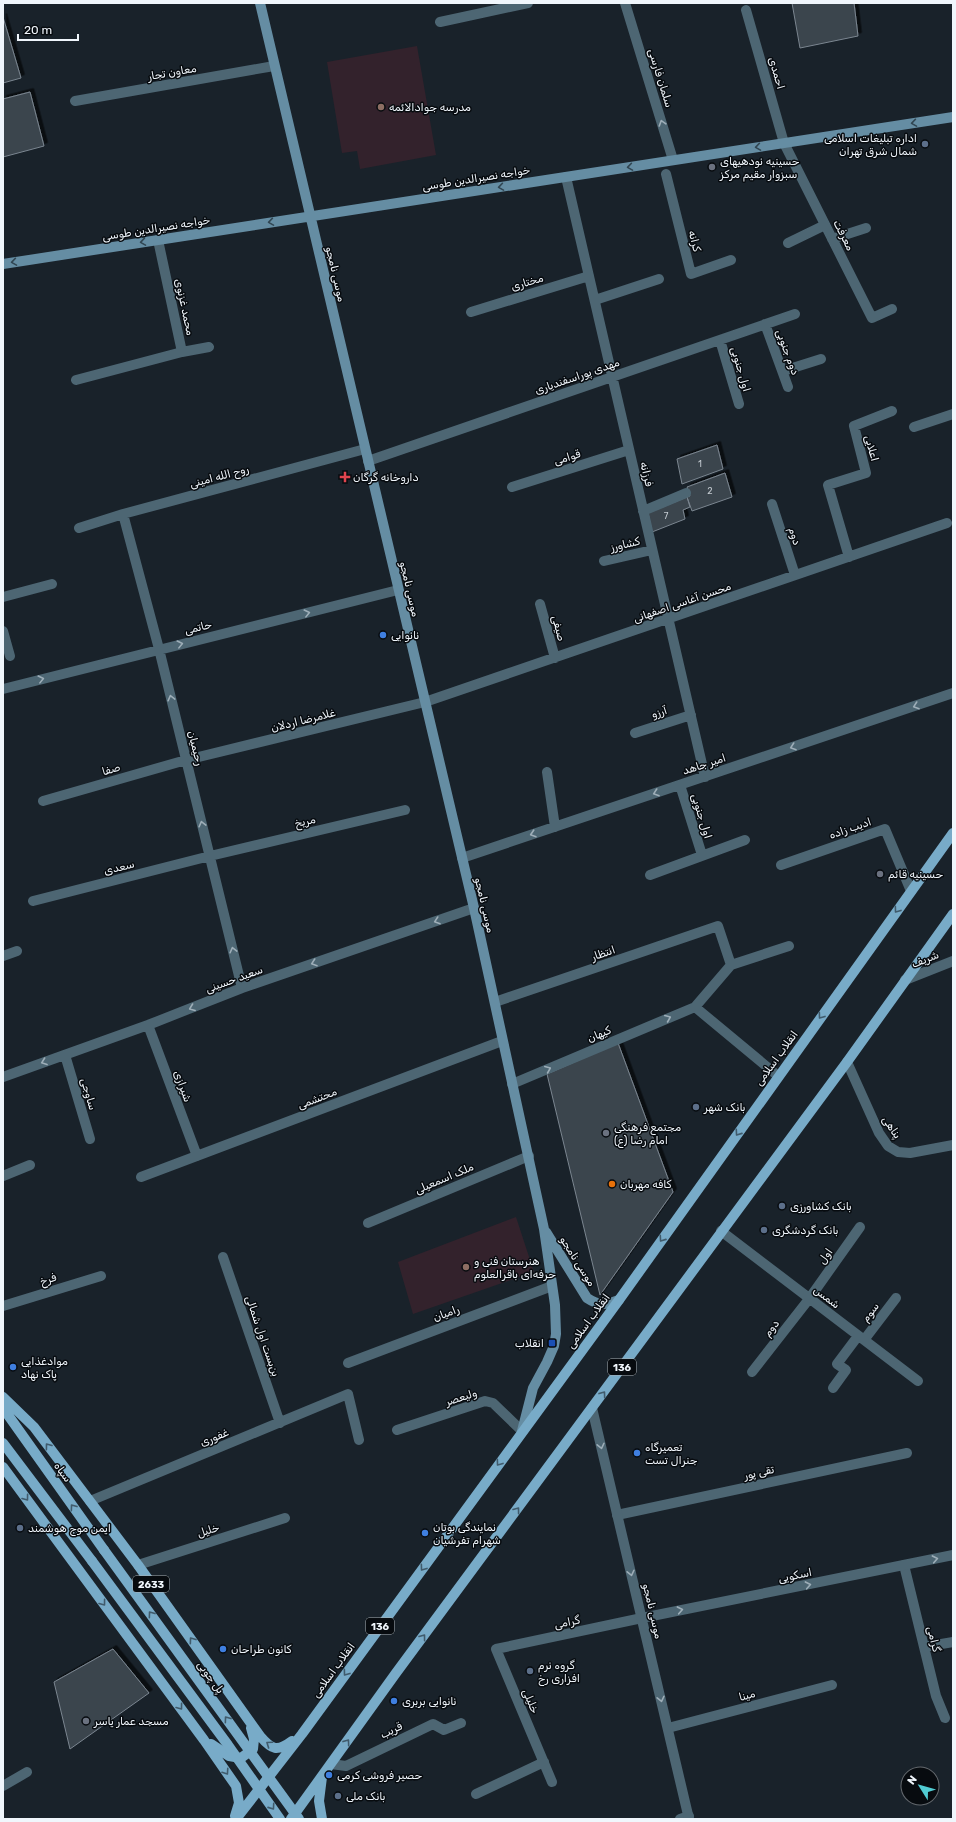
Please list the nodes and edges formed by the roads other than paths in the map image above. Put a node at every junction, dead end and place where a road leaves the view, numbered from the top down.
1 (260, 3) edge
2 (528, 3) edge
3 (625, 3) edge
4 (746, 10) dead end
5 (440, 22) dead end
6 (274, 66) junction
7 (75, 101) dead end
8 (953, 117) edge
9 (784, 143) junction
10 (673, 160) junction
11 (666, 174) dead end
12 (566, 177) junction
13 (310, 216) junction
14 (825, 225) junction
15 (866, 228) dead end
16 (832, 239) junction
17 (158, 240) junction
18 (788, 243) dead end
19 (731, 260) dead end
20 (3, 264) edge
21 (589, 276) junction
22 (658, 279) dead end
23 (595, 300) junction
24 (892, 309) dead end
25 (472, 312) dead end
26 (795, 314) dead end
27 (765, 324) junction
28 (720, 340) junction
29 (209, 347) dead end
30 (182, 352) junction
31 (820, 360) dead end
32 (783, 371) junction
33 (612, 377) junction
34 (76, 380) dead end
35 (788, 387) dead end
36 (739, 404) dead end
37 (892, 411) dead end
38 (953, 414) edge
39 (914, 428) dead end
40 (365, 449) junction
41 (630, 450) junction
42 (368, 461) junction
43 (512, 487) dead end
44 (686, 494) dead end
45 (772, 504) dead end
46 (643, 511) junction
47 (123, 514) junction
48 (947, 523) dead end
49 (79, 528) dead end
50 (652, 550) junction
51 (849, 557) junction
52 (604, 561) dead end
53 (795, 576) junction
54 (52, 584) dead end
55 (398, 590) junction
56 (3, 597) edge
57 (540, 604) dead end
58 (669, 619) junction
59 (3, 631) edge
60 (159, 649) junction
61 (10, 656) dead end
62 (555, 658) junction
63 (3, 689) edge
64 (953, 693) edge
65 (425, 702) junction
66 (691, 715) junction
67 (635, 733) dead end
68 (186, 760) junction
69 (547, 772) dead end
70 (705, 777) junction
71 (680, 785) junction
72 (43, 802) dead end
73 (405, 810) dead end
74 (555, 827) junction
75 (953, 833) edge
76 (745, 840) dead end
77 (702, 855) junction
78 (210, 856) junction
79 (462, 858) junction
80 (781, 865) dead end
81 (650, 876) dead end
82 (911, 891) junction
83 (33, 901) dead end
84 (474, 908) junction
85 (953, 914) edge
86 (789, 946) dead end
87 (17, 951) dead end
88 (3, 956) edge
89 (953, 961) edge
90 (731, 965) junction
91 (905, 980) junction
92 (242, 988) junction
93 (495, 1002) junction
94 (695, 1007) junction
95 (148, 1025) junction
96 (502, 1041) junction
97 (65, 1055) junction
98 (847, 1062) junction
99 (778, 1076) junction
100 (3, 1077) edge
101 (512, 1084) junction
102 (90, 1139) dead end
103 (953, 1145) edge
104 (197, 1156) junction
105 (529, 1156) junction
106 (30, 1166) dead end
107 (3, 1176) edge
108 (141, 1178) dead end
109 (368, 1223) dead end
110 (860, 1227) dead end
111 (544, 1229) junction
112 (721, 1231) junction
113 (223, 1257) dead end
114 (100, 1276) dead end
115 (552, 1286) junction
116 (896, 1298) dead end
117 (809, 1299) junction
118 (619, 1300) junction
119 (3, 1306) edge
120 (861, 1338) junction
121 (348, 1363) dead end
122 (752, 1372) dead end
123 (918, 1381) dead end
124 (833, 1388) dead end
125 (3, 1397) edge
126 (3, 1408) edge
127 (592, 1408) junction
128 (280, 1423) junction
129 (397, 1430) dead end
130 (522, 1431) junction
131 (359, 1440) dead end
132 (3, 1443) edge
133 (907, 1453) dead end
134 (4, 1470) edge
135 (90, 1501) junction
136 (617, 1515) junction
137 (285, 1518) dead end
138 (104, 1550) joint
139 (953, 1556) edge
140 (138, 1565) junction
141 (904, 1566) junction
142 (642, 1618) junction
143 (953, 1642) edge
144 (924, 1647) junction
145 (496, 1649) joint
146 (832, 1685) dead end
147 (243, 1710) junction
148 (945, 1718) dead end
149 (461, 1723) dead end
150 (668, 1728) junction
151 (302, 1734) junction
152 (204, 1740) junction
153 (544, 1762) junction
154 (331, 1764) junction
155 (27, 1772) dead end
156 (322, 1776) junction
157 (552, 1782) dead end
158 (3, 1786) edge
159 (476, 1794) dead end
160 (686, 1818) edge
161 (235, 1819) edge
162 (280, 1819) edge
163 (291, 1819) edge
164 (299, 1819) edge
165 (322, 1819) edge

1 - 6 main road, موسی نامجو
2 - 5 street
10 -> 3 street, سلمان فارسی
4 - 9 street, احمدی
6 - 7 street, معاون تجار
6 - 13 main road, موسی نامجو
8 -> 9 main road, خواجه نصیرالدین طوسی
9 -> 10 main road, خواجه نصیرالدین طوسی
9 - 14 street, معرفت
10 -> 12 main road, خواجه نصیرالدین طوسی
11 - 19 street, کرانه
12 -> 13 main road, خواجه نصیرالدین طوسی
12 - 21 street, فرزانه
13 -> 17 main road, خواجه نصیرالدین طوسی
13 - 40 main road, موسی نامجو
14 - 16 street, معرفت
14 - 18 street
15 - 16 street
16 - 24 street, معرفت
17 -> 20 main road, خواجه نصیرالدین طوسی
17 - 30 street, محمد غزنوی
21 - 23 street, فرزانه
21 - 25 street, مختاری
22 - 23 street
23 - 33 street, فرزانه
26 - 27 street, مهدی پوراسفندیاری
27 - 28 street, مهدی پوراسفندیاری
27 - 32 street, دوم جنوبی
28 - 33 street, مهدی پوراسفندیاری
28 - 36 street, اول جنوبی
29 - 30 street, محمد غزنوی
30 - 34 street
31 - 32 street
32 - 35 street, دوم جنوبی
33 - 41 street, فرزانه
33 - 42 street, مهدی پوراسفندیاری
37 - 51 street, اعلایی
38 - 39 street
40 - 42 main road, موسی نامجو
40 - 47 street, روح الله امینی
41 - 43 street, قوامی
41 - 46 street, فرزانه
42 - 55 main road, موسی نامجو
44 - 46 street
45 - 53 street, دوم
46 - 50 street, فرزانه
47 - 49 street, روح الله امینی
47 - 60 street, رحیمیان
48 - 51 street, محسن آغاسی اصفهانی
50 - 52 street, کشاورز
50 - 58 street, فرزانه
51 - 53 street, محسن آغاسی اصفهانی
53 - 58 street, محسن آغاسی اصفهانی
54 - 56 street
60 -> 55 street, حاتمی
55 - 65 main road, موسی نامجو
57 - 62 street, صیفی
58 - 62 street, محسن آغاسی اصفهانی
58 - 66 street, فرزانه
59 - 61 street
63 -> 60 street, حاتمی
68 -> 60 street, رحیمیان
62 - 65 street, محسن آغاسی اصفهانی
64 -> 70 street, امیر جاهد
65 - 68 street, غلامرضا اردلان
65 - 79 main road, موسی نامجو
66 - 67 street, آرزو
66 - 70 street, فرزانه
68 - 72 street, صفا
78 -> 68 street, رحیمیان
69 - 74 street
70 - 71 street, امیر جاهد
71 -> 74 street, امیر جاهد
71 - 77 street, اول جنوبی
73 - 78 street, مریخ
74 -> 79 street, امیر جاهد
75 - 82 main road, انقلاب اسلامی / 136
76 - 77 street, اول جنوبی
77 - 81 street, اول جنوبی
78 - 83 street, سعدی
92 -> 78 street, رحیمیان
79 - 84 main road, موسی نامجو
80 - 82 street, ادیب زاده
82 -> 99 main road, انقلاب اسلامی / 136
84 -> 92 street, سعید حسینی
84 - 93 main road, موسی نامجو
85 - 91 main road, 136
86 - 90 street
87 - 88 street
89 - 91 street, شریف
90 - 93 street, انتظار
90 - 94 street, کیهان
91 - 98 main road, 136
92 -> 95 street, سعید حسینی
93 - 96 main road, موسی نامجو
94 - 99 street
101 -> 94 street, کیهان
95 - 97 street, سعید حسینی
95 - 104 street, شیرازی
96 - 101 main road, موسی نامجو
96 - 104 street, محتشمی
97 -> 100 street, سعید حسینی
97 - 102 street, ساوجی
98 - 103 street, پناهی
98 - 112 main road, 136
99 -> 118 main road, انقلاب اسلامی / 136
101 - 105 main road, موسی نامجو
104 - 108 street, محتشمی
105 - 109 street, ملک اسمعیلی
105 - 111 main road, موسی نامجو
106 - 107 street
110 - 117 street, اول
111 - 115 main road, موسی نامجو
111 - 118 main road, موسی نامجو
112 - 117 street, شمس
127 -> 112 main road, 136
113 - 128 street, بن‌بست اول شمالی
114 - 119 street, فرخ
115 - 121 street, رامیان
115 - 130 main road, موسی نامجو
116 - 120 street, سوم
117 - 120 street, شمس
117 - 122 street, دوم
118 - 130 main road, انقلاب اسلامی / 136
120 - 123 street, شمس
120 - 124 street, سوم
135 -> 125 main road, 2633
138 -> 126 main road, سپاه / 2633
127 -> 136 street, موسی نامجو
154 -> 127 main road, 136
128 - 131 street, غفوری
128 - 135 street, غفوری
129 - 130 street, ولیعصر
130 -> 151 main road, انقلاب اسلامی / 136
132 -> 162 main road, 2633, bridge
133 - 136 street, تقی پور
134 -> 152 main road
135 - 140 main road, 2633
136 -> 142 street, موسی نامجو
137 - 140 street, خلیل
164 -> 138 main road, پل چوبی / 2633, bridge
141 -> 139 street, اسکویی
147 -> 140 main road, 2633
142 -> 141 street, اسکویی
141 - 144 street, گرامی
142 - 145 street, گرامی
142 -> 150 street, موسی نامجو
143 - 144 street
144 - 148 street, گرامی
145 - 153 street, خلیلی
146 - 150 street, مینا
151 -> 147 main road, 2633
147 - 152 main road
149 - 154 street, قریب
150 - 160 street, موسی نامجو
151 - 161 main road, انقلاب اسلامی / 136
152 -> 161 main road
153 - 157 street, خلیلی
153 - 159 street
154 - 156 main road, 136
155 - 158 street
156 - 163 main road, 136
156 - 165 main road

